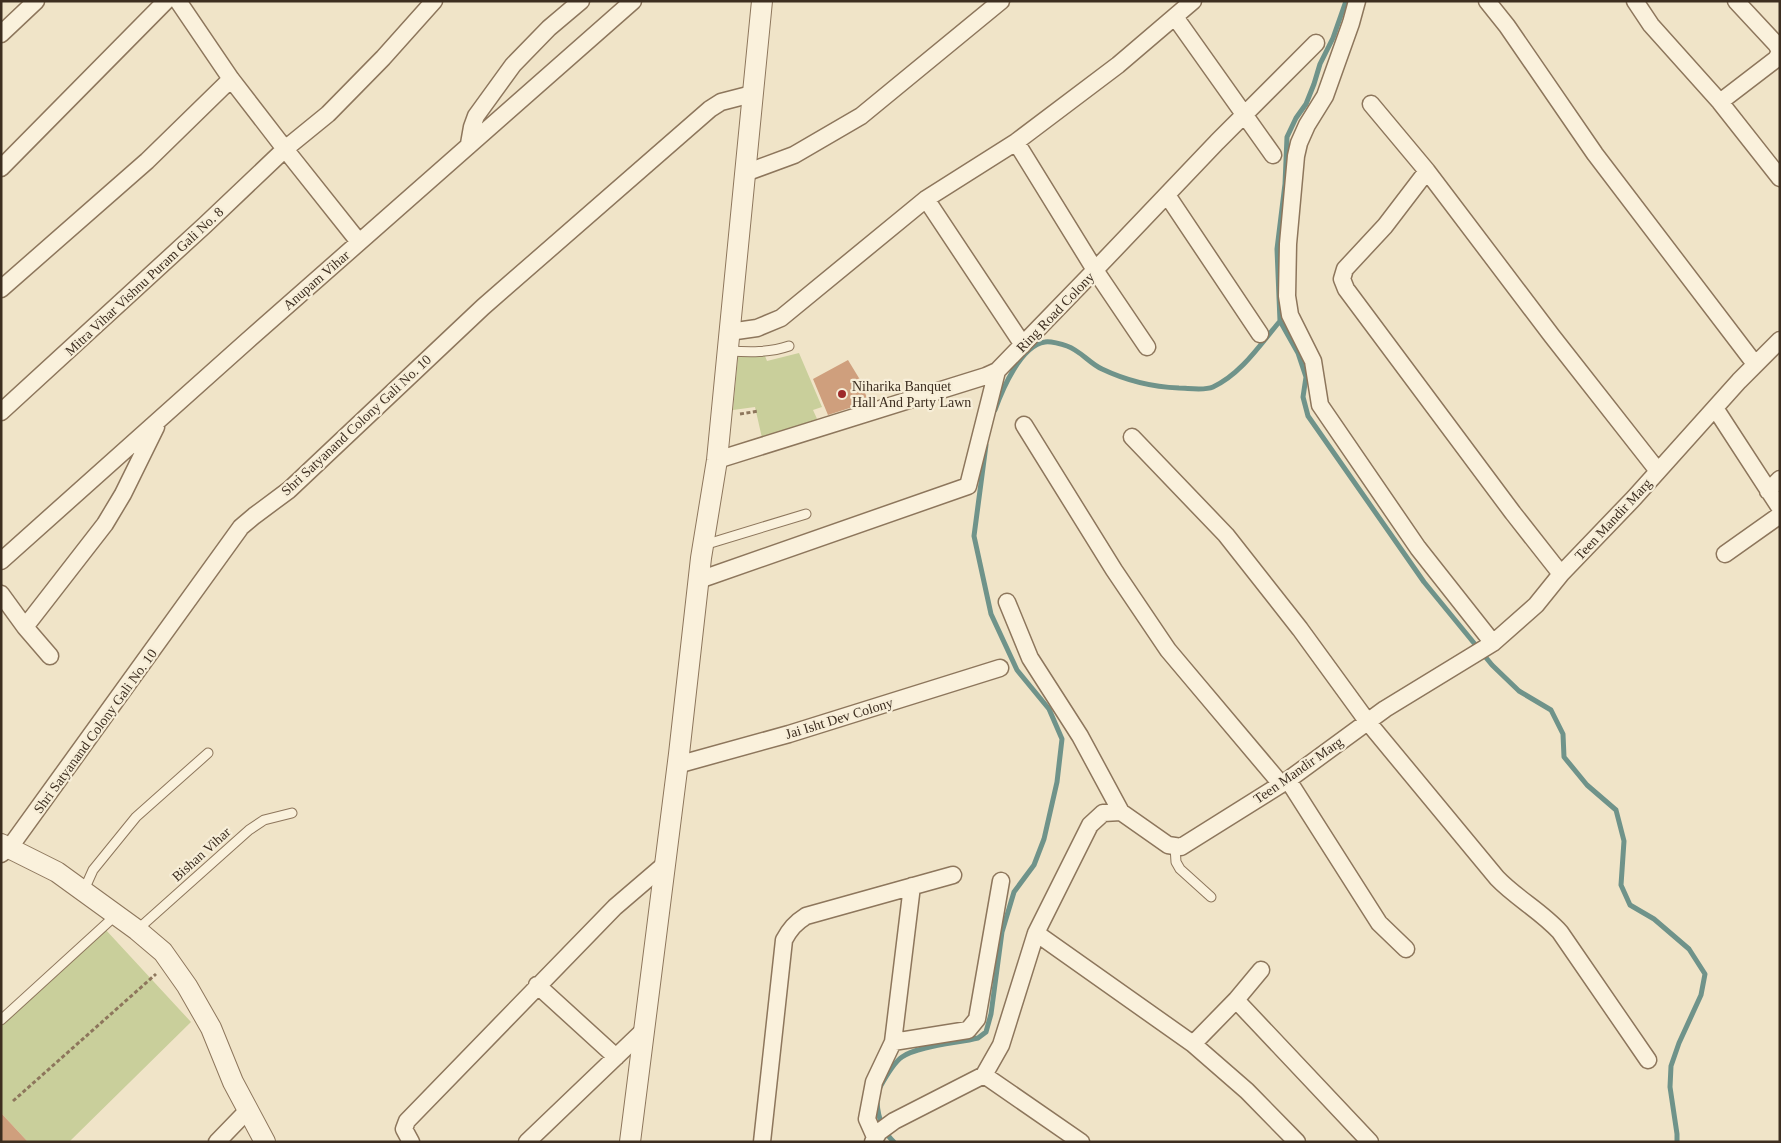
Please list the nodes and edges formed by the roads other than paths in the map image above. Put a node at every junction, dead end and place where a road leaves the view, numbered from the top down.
1 (36, 1) edge
2 (166, 1) edge
3 (178, 1) edge
4 (434, 1) edge
5 (581, 1) edge
6 (633, 1) edge
7 (762, 1) edge
8 (1001, 1) edge
9 (1193, 1) edge
10 (1357, 1) edge
11 (1487, 1) edge
12 (1634, 1) edge
13 (1736, 1) edge
14 (1175, 16) junction
15 (1, 34) edge
16 (1316, 43) dead end
17 (231, 79) junction
18 (752, 94) junction
19 (1720, 102) junction
20 (1371, 104) dead end
21 (1244, 115) junction
22 (1016, 142) junction
23 (469, 144) junction
24 (285, 148) junction
25 (1273, 155) dead end
26 (1, 168) edge
27 (1427, 170) junction
28 (745, 173) junction
29 (1780, 178) edge
30 (1167, 195) junction
31 (926, 199) junction
32 (359, 242) junction
33 (1096, 270) junction
34 (1, 289) edge
35 (1260, 334) dead end
36 (1780, 340) edge
37 (728, 342) junction
38 (1023, 345) junction
39 (789, 346) dead end
40 (1147, 347) dead end
41 (1755, 364) junction
42 (997, 371) junction
43 (1715, 408) junction
44 (1, 412) edge
45 (159, 421) junction
46 (1024, 425) dead end
47 (1132, 437) dead end
48 (717, 460) junction
49 (1658, 471) junction
50 (1780, 479) edge
51 (1768, 491) junction
52 (1780, 508) edge
53 (806, 514) dead end
54 (1780, 515) edge
55 (703, 545) junction
56 (1725, 554) dead end
57 (1, 561) edge
58 (1561, 574) junction
59 (699, 580) junction
60 (1, 594) edge
61 (1007, 602) dead end
62 (25, 627) junction
63 (1485, 648) junction
64 (50, 656) dead end
65 (1000, 668) dead end
66 (1367, 721) junction
67 (208, 753) dead end
68 (678, 765) junction
69 (1284, 782) junction
70 (1122, 812) junction
71 (292, 813) dead end
72 (1175, 846) junction
73 (4, 848) edge
74 (664, 865) junction
75 (953, 875) dead end
76 (1001, 881) dead end
77 (912, 886) junction
78 (84, 890) junction
79 (1211, 898) dead end
80 (116, 915) junction
81 (137, 930) junction
82 (1036, 933) junction
83 (1406, 949) dead end
84 (1261, 970) dead end
85 (537, 986) junction
86 (1236, 1000) junction
87 (1, 1020) edge
88 (643, 1031) junction
89 (894, 1042) junction
90 (1193, 1044) junction
91 (616, 1057) junction
92 (1648, 1060) dead end
93 (984, 1075) junction
94 (248, 1110) junction
95 (875, 1137) edge
96 (217, 1142) edge
97 (265, 1142) edge
98 (411, 1142) edge
99 (527, 1142) edge
100 (630, 1142) edge
101 (762, 1142) edge
102 (1081, 1142) edge
103 (1297, 1142) edge
104 (1370, 1142) edge

1 - 15 street
2 - 26 street
3 - 17 street
4 - 24 street, Mitra Vihar Vishnu Puram Gali No. 8
5 - 23 street
6 - 23 street, Anupam Vihar
7 - 18 street
8 - 28 street
9 - 14 street
10 - 63 street
11 - 41 street
12 - 19 street
13 - 19 street
14 - 21 street
14 - 22 street
16 - 21 street, Ring Road Colony
17 - 24 street
17 - 34 street
18 - 28 street
18 - 73 street, Shri Satyanand Colony Gali No. 10
19 - 29 street
20 - 27 street
21 - 25 street
21 - 30 street, Ring Road Colony
22 - 31 street
22 - 33 street
23 - 32 street, Anupam Vihar
24 - 32 street
24 - 44 street, Mitra Vihar Vishnu Puram Gali No. 8
27 - 49 street
27 - 58 street
28 - 37 street
30 - 33 street, Ring Road Colony
30 - 35 street
31 - 37 street
31 - 38 street
32 - 45 street, Anupam Vihar
33 - 38 street, Ring Road Colony
33 - 40 street
36 - 41 street, Teen Mandir Marg
37 - 39 lane
37 - 48 street
38 - 42 street, Ring Road Colony
41 - 43 street, Teen Mandir Marg
42 - 48 street, Ring Road Colony
42 - 59 street
43 - 49 street, Teen Mandir Marg
43 - 51 street
45 - 57 street, Anupam Vihar
45 - 62 street
46 - 69 street
47 - 66 street
48 - 55 street
49 - 58 street, Teen Mandir Marg
50 - 51 street
51 - 52 street
53 - 55 lane
54 - 56 street
55 - 59 street
58 - 63 street, Teen Mandir Marg
59 - 68 street
60 - 62 street
61 - 70 street
62 - 64 street
63 - 66 street, Teen Mandir Marg
65 - 68 street, Jai Isht Dev Colony
66 - 69 street, Teen Mandir Marg
66 - 92 street
67 - 78 lane
68 - 74 street
69 - 72 street, Teen Mandir Marg
69 - 83 street
70 - 72 street
70 - 82 street
71 - 81 lane, Bishan Vihar
72 - 79 lane
73 - 78 street
74 - 85 street
74 - 88 street
75 - 77 street
76 - 89 street
77 - 89 street
77 - 101 street
78 - 80 street
80 - 81 street
80 - 87 lane
81 - 94 street
82 - 90 street
82 - 93 street
84 - 86 street
85 - 91 street
85 - 98 street
86 - 90 street
86 - 104 street
88 - 91 street
88 - 100 street
89 - 95 street
90 - 103 street
91 - 99 street
93 - 95 street
93 - 102 street
94 - 96 street
94 - 97 street

